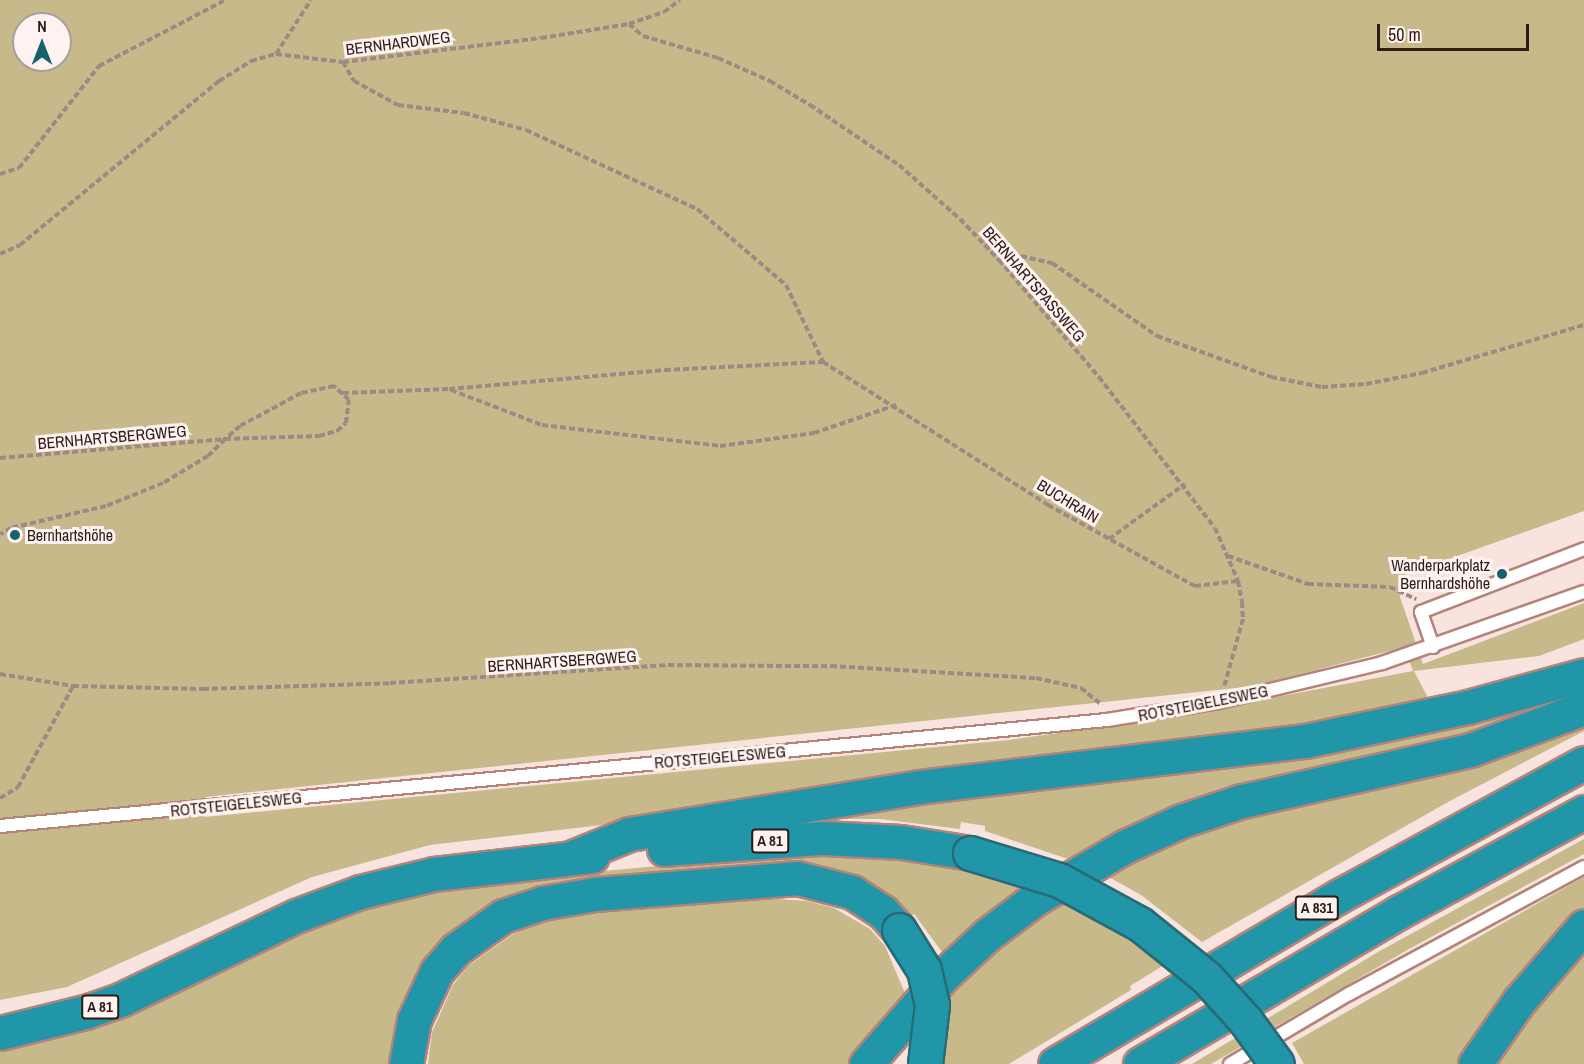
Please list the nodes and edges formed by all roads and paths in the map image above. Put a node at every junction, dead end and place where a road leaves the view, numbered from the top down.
1 (225, 0) edge
2 (311, 0) edge
3 (680, 0) edge
4 (629, 24) junction
5 (276, 54) junction
6 (343, 62) junction
7 (0, 174) edge
8 (0, 254) edge
9 (999, 260) junction
10 (1584, 325) edge
11 (823, 362) junction
12 (449, 390) junction
13 (343, 393) junction
14 (896, 405) junction
15 (225, 439) junction
16 (0, 458) edge
17 (1185, 484) junction
18 (1, 534) edge
19 (1108, 539) junction
20 (1584, 549) edge
21 (1228, 556) junction
22 (1238, 581) junction
23 (1584, 592) edge
24 (1421, 612) junction
25 (1433, 647) junction
26 (0, 674) edge
27 (1584, 675) edge
28 (73, 686) junction
29 (1220, 702) junction
30 (1584, 708) edge
31 (1107, 720) junction
32 (1584, 763) edge
33 (0, 798) edge
34 (1584, 812) edge
35 (0, 826) edge
36 (570, 858) junction
37 (1584, 867) edge
38 (1584, 926) edge
39 (0, 1033) edge
40 (406, 1064) edge
41 (866, 1064) edge
42 (925, 1064) edge
43 (1055, 1064) edge
44 (1140, 1064) edge
45 (1230, 1064) edge
46 (1277, 1064) edge
47 (1475, 1064) edge

1 - 7 path
2 - 5 path
3 - 4 path, BERNHARDWEG
4 - 6 path, BERNHARDWEG
4 - 9 path, BERNHARTSPASSWEG
5 - 6 path, BERNHARDWEG
5 - 8 path, BERNHARDWEG
6 - 11 path
9 - 10 path
9 - 17 path, BERNHARTSPASSWEG
11 - 12 path
11 - 14 path, BUCHRAIN
12 - 13 path
12 - 14 path
13 - 15 path
13 - 15 path, BERNHARTSBERGWEG
14 - 19 path, BUCHRAIN
15 - 16 path, BERNHARTSBERGWEG
15 - 18 path
17 - 19 path
17 - 21 path, BERNHARTSPASSWEG
19 - 22 path, BUCHRAIN
20 - 24 lane
21 - 22 path, BERNHARTSPASSWEG
21 - 24 path
22 - 29 path, BERNHARTSPASSWEG
23 - 25 lane, ROTSTEIGELESWEG
24 - 25 lane
25 - 29 lane, ROTSTEIGELESWEG
26 - 28 path, BERNHARTSBERGWEG
27 - 36 highway
28 - 31 path, BERNHARTSBERGWEG
28 - 33 path
29 - 31 lane, ROTSTEIGELESWEG
30 - 41 highway
31 - 35 lane, ROTSTEIGELESWEG
32 - 43 highway, A 831
34 - 44 highway, A 831
36 - 39 highway, A 81
36 - 46 highway, A 81, bridge
37 - 45 lane
38 - 47 highway
40 - 42 highway, bridge

